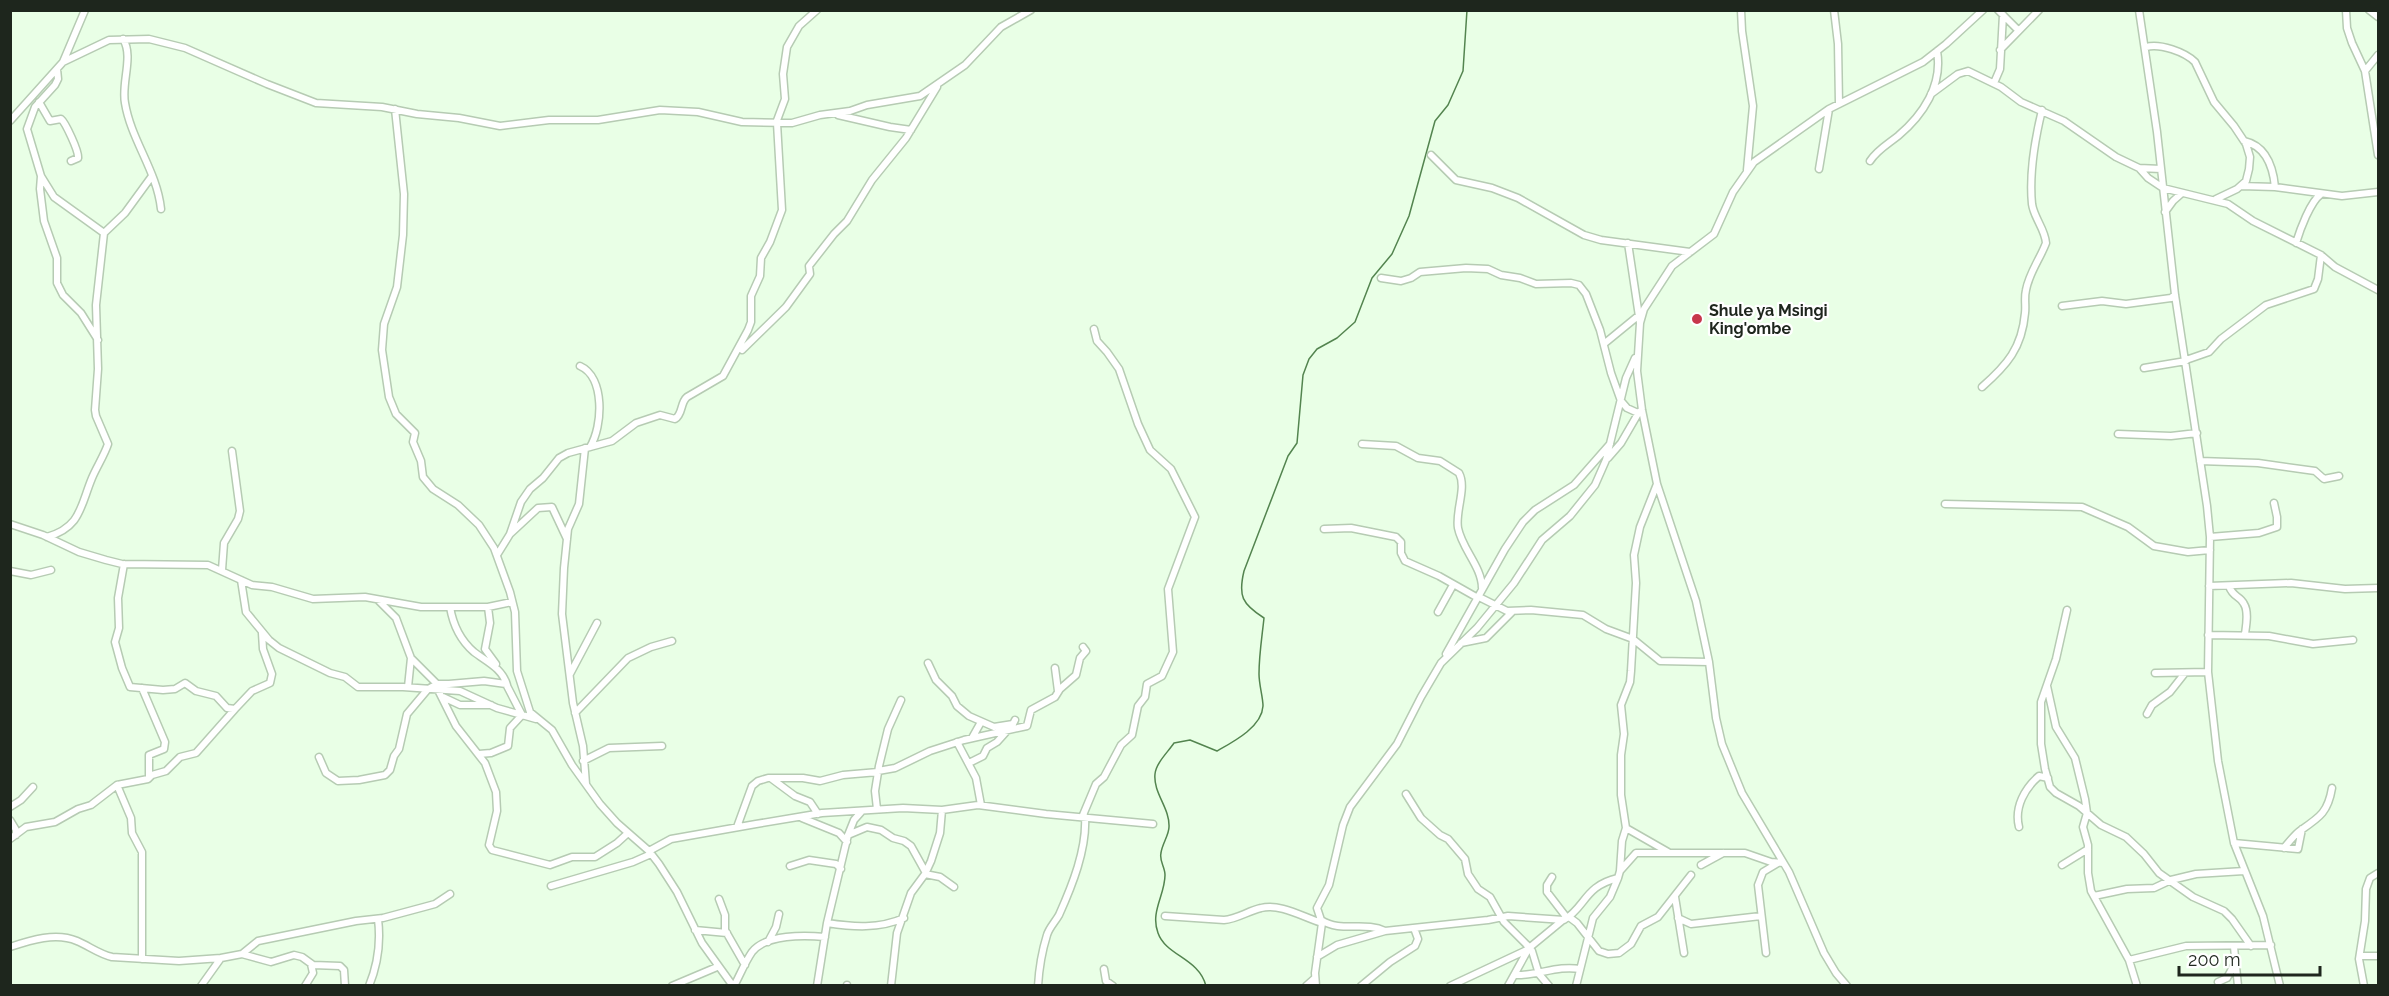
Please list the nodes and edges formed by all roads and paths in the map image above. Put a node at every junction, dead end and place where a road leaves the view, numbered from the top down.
1 (85, 10) edge
2 (817, 10) edge
3 (1031, 10) edge
4 (1741, 10) edge
5 (1834, 10) edge
6 (1983, 10) edge
7 (2039, 10) edge
8 (2139, 10) edge
9 (2346, 10) edge
10 (2369, 10) edge
11 (2000, 13) edge
12 (2379, 17) edge
13 (2018, 30) junction
14 (123, 39) junction
15 (2146, 47) junction
16 (2000, 50) junction
17 (1937, 51) junction
18 (2379, 55) edge
19 (63, 62) junction
20 (57, 69) junction
21 (2365, 70) junction
22 (1994, 83) junction
23 (938, 84) junction
24 (1931, 94) junction
25 (39, 102) junction
26 (1839, 104) junction
27 (395, 109) junction
28 (1829, 109) junction
29 (2042, 110) junction
30 (834, 114) junction
31 (10, 121) edge
32 (776, 123) junction
33 (911, 130) junction
34 (2243, 141) junction
35 (1431, 155) dead end
36 (2379, 155) edge
37 (71, 161) dead end
38 (1870, 161) dead end
39 (2139, 168) junction
40 (1819, 169) dead end
41 (2161, 169) junction
42 (1747, 170) junction
43 (41, 176) junction
44 (152, 176) junction
45 (2241, 186) junction
46 (2275, 187) junction
47 (2163, 188) junction
48 (2379, 192) edge
49 (2182, 193) junction
50 (2321, 194) junction
51 (2215, 199) junction
52 (161, 209) dead end
53 (2165, 213) junction
54 (104, 233) junction
55 (1628, 243) junction
56 (2296, 243) junction
57 (1690, 252) junction
58 (2321, 255) junction
59 (1381, 278) dead end
60 (2379, 290) edge
61 (2175, 295) junction
62 (2062, 306) dead end
63 (1638, 316) junction
64 (1640, 323) junction
65 (1094, 329) dead end
66 (98, 341) junction
67 (1605, 343) junction
68 (1637, 355) junction
69 (734, 359) junction
70 (2186, 361) junction
71 (580, 366) dead end
72 (2144, 368) dead end
73 (1982, 387) dead end
74 (1621, 401) junction
75 (1640, 411) junction
76 (2197, 433) junction
77 (2118, 434) dead end
78 (1610, 443) junction
79 (1362, 444) dead end
80 (588, 448) junction
81 (232, 451) dead end
82 (1606, 460) junction
83 (2200, 461) junction
84 (2339, 476) dead end
85 (1657, 484) junction
86 (2274, 503) dead end
87 (1945, 504) dead end
88 (10, 524) edge
89 (1324, 529) dead end
90 (510, 534) junction
91 (46, 537) junction
92 (2210, 537) junction
93 (567, 540) junction
94 (2210, 550) junction
95 (497, 555) junction
96 (124, 564) junction
97 (51, 570) dead end
98 (222, 570) junction
99 (10, 571) edge
100 (241, 580) junction
101 (1453, 585) junction
102 (2209, 586) junction
103 (2229, 586) junction
104 (2379, 588) edge
105 (1480, 596) junction
106 (376, 599) junction
107 (512, 602) junction
108 (450, 607) junction
109 (488, 607) junction
110 (1496, 607) junction
111 (2067, 610) dead end
112 (1438, 612) dead end
113 (1512, 612) junction
114 (597, 623) dead end
115 (262, 633) junction
116 (2246, 634) junction
117 (2208, 635) junction
118 (1633, 639) junction
119 (2353, 640) dead end
120 (672, 641) dead end
121 (1461, 643) junction
122 (1083, 647) dead end
123 (411, 658) junction
124 (1709, 662) junction
125 (928, 663) dead end
126 (1440, 663) junction
127 (497, 668) junction
128 (1055, 668) dead end
129 (2155, 672) dead end
130 (2208, 672) junction
131 (2185, 673) junction
132 (570, 675) junction
133 (507, 685) junction
134 (2047, 686) junction
135 (408, 687) junction
136 (142, 688) junction
137 (428, 689) junction
138 (439, 690) junction
139 (1058, 692) junction
140 (901, 700) dead end
141 (491, 705) junction
142 (236, 709) junction
143 (575, 712) junction
144 (2147, 714) dead end
145 (522, 715) junction
146 (536, 719) junction
147 (1015, 720) dead end
148 (981, 722) junction
149 (1007, 731) junction
150 (972, 738) junction
151 (957, 742) junction
152 (662, 746) dead end
153 (479, 754) junction
154 (319, 757) dead end
155 (583, 762) junction
156 (969, 763) junction
157 (878, 772) junction
158 (150, 777) junction
159 (772, 778) junction
160 (2048, 778) junction
161 (117, 785) junction
162 (586, 786) junction
163 (33, 787) dead end
164 (2332, 788) dead end
165 (1406, 794) dead end
166 (981, 805) junction
167 (10, 807) edge
168 (877, 809) junction
169 (942, 810) junction
170 (862, 811) junction
171 (2087, 813) junction
172 (819, 814) junction
173 (1084, 816) junction
174 (799, 817) junction
175 (10, 819) edge
176 (1153, 824) dead end
177 (737, 827) junction
178 (2019, 827) dead end
179 (1626, 828) junction
180 (2302, 829) junction
181 (628, 833) junction
182 (13, 837) edge
183 (848, 839) junction
184 (2234, 843) junction
185 (2283, 848) junction
186 (2088, 849) junction
187 (650, 852) junction
188 (1622, 852) junction
189 (1668, 852) junction
190 (1636, 853) junction
191 (1724, 853) junction
192 (1780, 863) junction
193 (1701, 865) dead end
194 (2062, 865) dead end
195 (790, 867) dead end
196 (841, 869) junction
197 (2244, 871) junction
198 (2379, 873) edge
199 (926, 874) junction
200 (1619, 874) junction
201 (1691, 875) dead end
202 (1552, 877) dead end
203 (2170, 880) junction
204 (551, 886) dead end
205 (954, 887) dead end
206 (450, 894) dead end
207 (2094, 896) junction
208 (1675, 897) junction
209 (719, 899) dead end
210 (779, 914) dead end
211 (1165, 916) dead end
212 (1503, 916) junction
213 (1761, 916) junction
214 (904, 918) junction
215 (1566, 918) junction
216 (1678, 918) junction
217 (378, 919) junction
218 (1321, 921) junction
219 (827, 922) junction
220 (1414, 928) junction
221 (695, 930) junction
222 (1385, 931) junction
223 (726, 933) junction
224 (825, 937) junction
225 (1587, 938) junction
226 (768, 942) junction
227 (2271, 945) junction
228 (2234, 946) junction
229 (2251, 946) junction
230 (10, 947) edge
231 (1529, 948) junction
232 (1684, 953) dead end
233 (1766, 953) dead end
234 (242, 954) junction
235 (2360, 956) junction
236 (2379, 956) edge
237 (1317, 957) junction
238 (220, 958) junction
239 (142, 959) junction
240 (2129, 960) junction
241 (2235, 962) junction
242 (311, 964) junction
243 (745, 965) junction
244 (717, 967) junction
245 (1104, 969) dead end
246 (1580, 969) junction
247 (1539, 974) junction
248 (1515, 975) junction
249 (1316, 982) edge
250 (2218, 982) dead end
251 (369, 985) edge
252 (201, 986) edge
253 (304, 986) edge
254 (345, 986) edge
255 (672, 986) edge
256 (734, 986) edge
257 (817, 986) edge
258 (891, 986) edge
259 (1038, 986) edge
260 (1113, 986) edge
261 (1306, 986) edge
262 (1361, 986) edge
263 (1450, 986) edge
264 (1508, 986) edge
265 (1549, 986) edge
266 (1576, 986) edge
267 (1847, 986) edge
268 (2137, 986) edge
269 (2238, 986) edge
270 (2280, 986) edge
271 (2364, 986) edge

1 - 19 street
2 - 32 street
3 - 23 street
4 - 42 street
5 - 26 street
6 - 17 street
7 - 13 street
8 - 15 street
9 - 21 street
10 - 12 street
11 - 13 street
11 - 16 street
13 - 16 street
14 - 19 street
14 - 27 street
14 - 44 street
15 - 34 street
15 - 41 street
16 - 22 street
17 - 24 street
17 - 26 street
18 - 21 street
19 - 20 street
20 - 25 street
20 - 31 street
21 - 36 street
22 - 24 street
22 - 29 street
23 - 30 street
23 - 33 street
24 - 38 street
25 - 37 street
25 - 43 street
26 - 28 street
27 - 32 street
27 - 95 street
28 - 40 street
28 - 42 street
29 - 39 street
29 - 73 street
30 - 32 street
30 - 33 street
32 - 69 street
33 - 69 street
34 - 45 street
34 - 46 street
35 - 55 street
39 - 41 street
39 - 47 street
41 - 47 street
42 - 57 street
43 - 54 street
43 - 66 street
44 - 52 street
44 - 54 street
45 - 46 street
45 - 51 street
46 - 50 street
47 - 49 street
47 - 53 street
48 - 50 street
49 - 51 street
49 - 53 street
50 - 56 street
51 - 56 street
53 - 61 street
54 - 66 street
55 - 57 street
55 - 63 street
56 - 58 street
57 - 64 street
58 - 60 street
58 - 70 street
59 - 67 street
61 - 62 street
61 - 70 street
63 - 64 street
63 - 67 street
64 - 68 street
65 - 173 street
66 - 91 street
67 - 74 street
68 - 74 street
68 - 75 street
69 - 80 street
70 - 72 street
70 - 76 street
71 - 80 street
74 - 75 street
74 - 78 street
75 - 82 street
75 - 85 street
76 - 77 street
76 - 83 street
78 - 82 street
78 - 105 street
79 - 105 street
80 - 90 street
80 - 93 street
81 - 98 street
82 - 110 street
83 - 84 street
83 - 92 street
85 - 118 street
85 - 124 street
86 - 92 street
87 - 94 street
88 - 91 street
89 - 101 street
90 - 93 street
90 - 95 street
91 - 96 street
92 - 94 street
93 - 132 street
94 - 102 street
95 - 107 street
96 - 98 street
96 - 136 street
97 - 99 street
98 - 100 street
100 - 106 street
100 - 115 street
101 - 105 street
101 - 112 street
102 - 103 street
102 - 117 street
103 - 104 street
103 - 116 street
105 - 110 street
105 - 126 street
106 - 108 street
106 - 123 street
107 - 109 street
107 - 146 street
108 - 109 street
108 - 127 street
109 - 127 street
110 - 113 street
110 - 121 street
111 - 134 street
113 - 118 street
113 - 121 street
114 - 132 street
115 - 135 street
115 - 142 street
116 - 117 street
116 - 119 street
117 - 130 street
118 - 124 street
118 - 179 street
120 - 143 street
121 - 126 street
122 - 139 street
123 - 135 street
123 - 138 street
124 - 192 street
125 - 148 street
126 - 218 street
127 - 133 street
128 - 139 street
129 - 131 street
130 - 131 street
130 - 184 street
131 - 144 street
132 - 143 street
133 - 138 street
133 - 145 street
134 - 160 street
134 - 171 street
135 - 137 street
136 - 142 street
136 - 158 street
137 - 138 street
137 - 154 street
138 - 141 street
138 - 141 street
138 - 153 street
139 - 149 street
140 - 157 street
141 - 145 street
142 - 158 street
143 - 155 street
145 - 146 street
145 - 153 street
146 - 162 street
147 - 148 street
148 - 150 street
149 - 150 street
149 - 156 street
150 - 151 street
151 - 156 street
151 - 157 street
152 - 155 street
153 - 181 street
155 - 162 street
156 - 166 street
157 - 159 street
157 - 168 street
158 - 161 street
159 - 172 street
159 - 177 street
160 - 171 street
160 - 178 street
161 - 182 street
161 - 239 street
162 - 181 street
163 - 167 street
164 - 180 street
165 - 212 street
166 - 169 street
166 - 173 street
168 - 169 street
168 - 170 street
169 - 199 street
170 - 172 street
170 - 183 street
171 - 186 street
171 - 203 street
172 - 174 street
173 - 176 street
173 - 259 street
174 - 177 street
174 - 183 street
175 - 182 street
177 - 187 street
179 - 188 street
179 - 189 street
180 - 185 street
180 - 185 street
181 - 187 street
183 - 196 street
183 - 199 street
184 - 185 street
184 - 197 street
186 - 194 street
186 - 207 street
187 - 204 street
187 - 221 street
188 - 190 street
188 - 200 street
189 - 190 street
189 - 191 street
190 - 200 street
191 - 192 street
191 - 193 street
192 - 213 street
192 - 267 street
195 - 196 street
196 - 219 street
197 - 203 street
197 - 227 street
198 - 235 street
199 - 205 street
199 - 214 street
200 - 215 street
200 - 225 street
201 - 208 street
202 - 215 street
203 - 207 street
203 - 229 street
206 - 217 street
207 - 240 street
208 - 216 street
208 - 225 street
209 - 223 street
210 - 226 street
211 - 218 street
212 - 215 street
212 - 220 street
212 - 231 street
213 - 216 street
213 - 233 street
214 - 219 street
214 - 258 street
215 - 225 street
215 - 231 street
216 - 232 street
217 - 234 street
217 - 251 street
218 - 222 street
218 - 237 street
219 - 224 street
220 - 222 street
220 - 262 street
221 - 223 street
221 - 244 street
222 - 237 street
223 - 243 street
224 - 226 street
224 - 257 street
225 - 246 street
226 - 243 street
227 - 229 street
227 - 270 street
228 - 229 street
228 - 240 street
228 - 241 street
230 - 239 street
231 - 247 street
231 - 248 street
231 - 263 street
234 - 238 street
234 - 242 street
235 - 236 street
235 - 271 street
237 - 249 street
238 - 239 street
238 - 252 street
240 - 268 street
241 - 250 street
241 - 269 street
242 - 253 street
242 - 254 street
243 - 256 street
244 - 255 street
244 - 256 street
245 - 260 street
246 - 247 street
246 - 266 street
247 - 248 street
247 - 265 street
248 - 264 street
249 - 261 street

